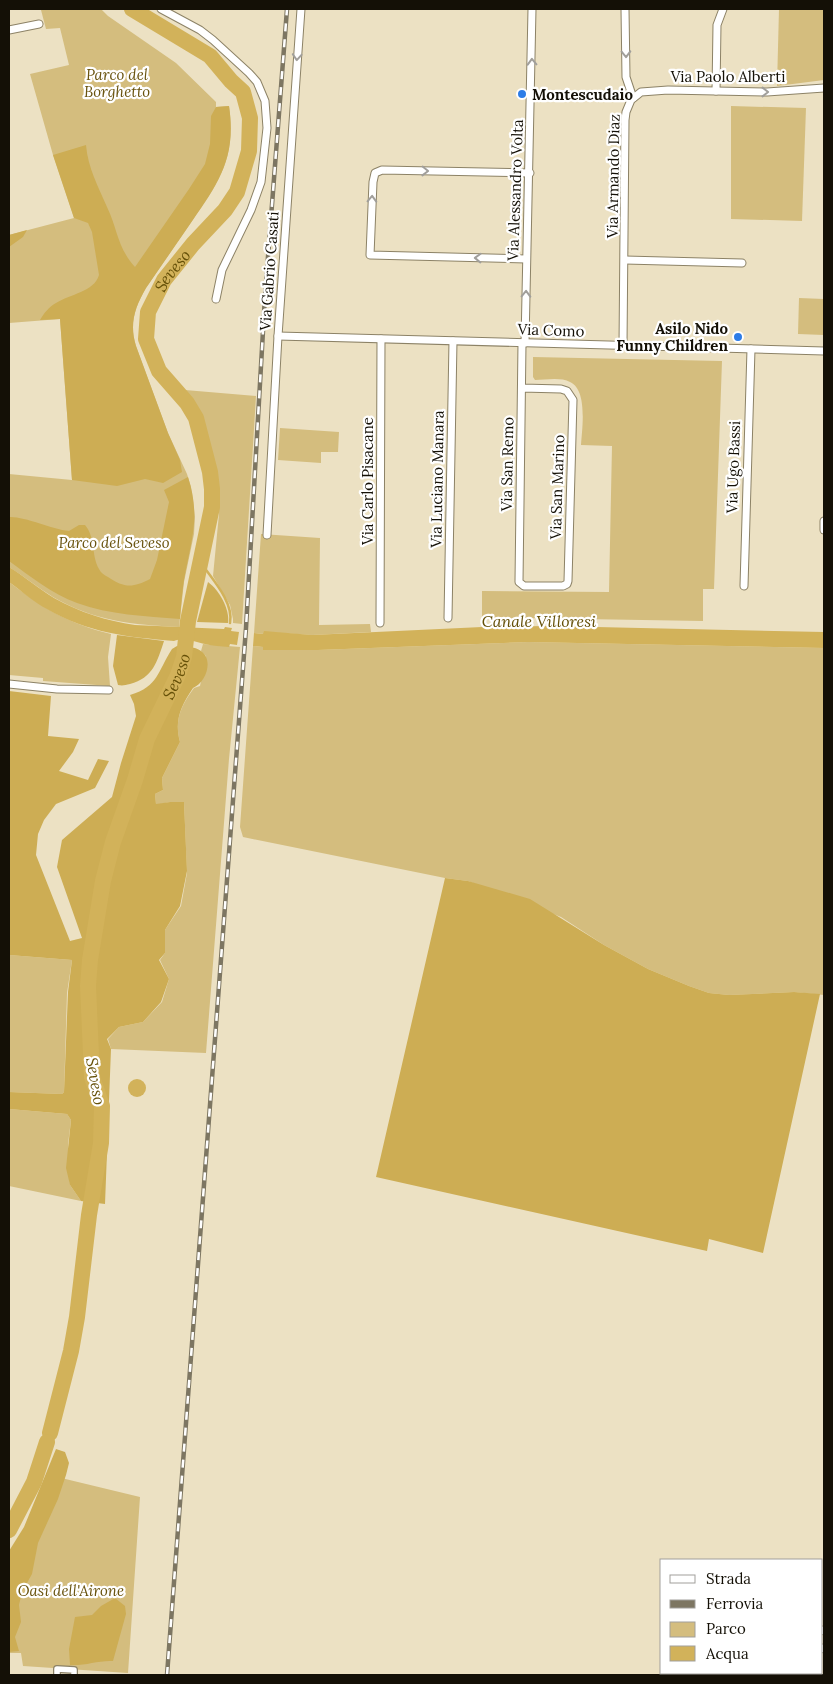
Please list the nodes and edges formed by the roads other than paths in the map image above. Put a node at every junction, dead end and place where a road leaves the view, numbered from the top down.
1 (161, 9) edge
2 (301, 9) edge
3 (532, 9) edge
4 (625, 9) edge
5 (723, 9) edge
6 (39, 24) dead end
7 (9, 30) edge
8 (824, 88) edge
9 (716, 90) junction
10 (633, 98) junction
11 (530, 173) junction
12 (526, 259) junction
13 (625, 260) junction
14 (742, 263) dead end
15 (216, 299) dead end
16 (278, 336) junction
17 (380, 339) junction
18 (453, 341) junction
19 (524, 343) junction
20 (623, 346) junction
21 (751, 349) junction
22 (824, 351) edge
23 (522, 388) junction
24 (824, 520) edge
25 (824, 530) edge
26 (267, 535) dead end
27 (520, 584) joint
28 (744, 586) dead end
29 (448, 618) dead end
30 (380, 623) dead end
31 (9, 684) edge
32 (109, 690) dead end
33 (57, 1675) edge
34 (74, 1675) edge

1 - 15 street
2 -> 16 street, Via Gabrio Casati
11 -> 3 street, Via Alessandro Volta
4 -> 10 street, Via Armando Diaz
5 - 9 street
6 - 7 street
9 -> 8 street, Via Paolo Alberti
9 - 10 street, Via Paolo Alberti
10 - 13 street, Via Armando Diaz
11 - 12 street, Via Alessandro Volta
12 -> 11 street
19 -> 12 street, Via Alessandro Volta
13 - 14 street
13 - 20 street, Via Armando Diaz
16 - 17 street, Via Como
16 - 26 street, Via Gabrio Casati
17 - 18 street, Via Como
17 - 30 street, Via Carlo Pisacane
18 - 19 street, Via Como
18 - 29 street, Via Luciano Manara
19 - 20 street, Via Como
19 - 23 street, Via San Remo
20 - 21 street, Via Como
21 - 22 street, Via Como
21 - 28 street, Via Ugo Bassi
23 - 27 street, Via San Remo
23 - 27 street, Via San Marino
24 - 25 street
31 - 32 street
33 - 34 street

